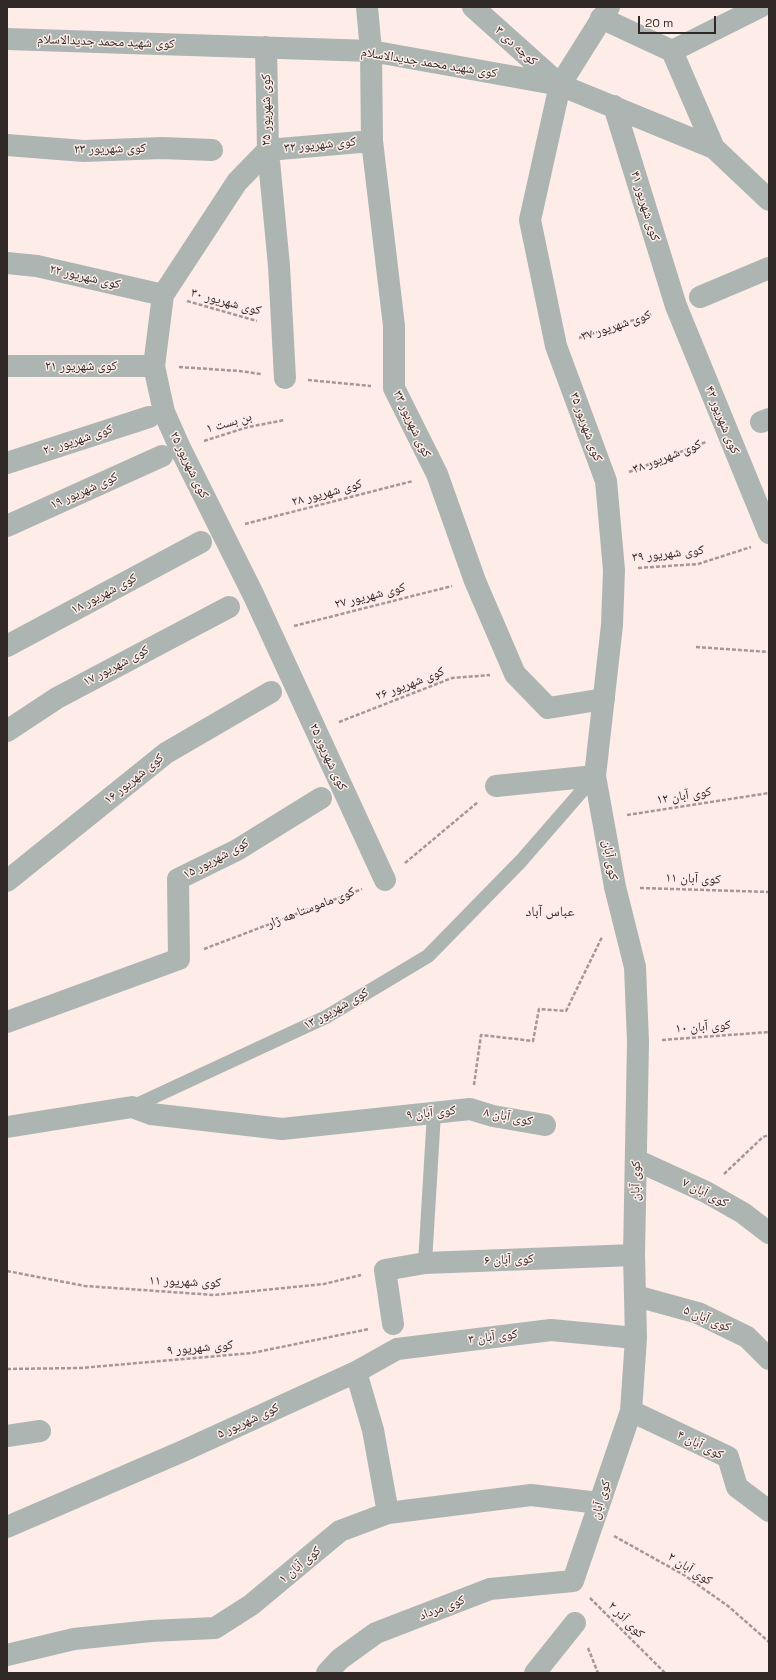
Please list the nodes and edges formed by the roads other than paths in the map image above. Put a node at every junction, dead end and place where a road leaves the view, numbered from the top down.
1 (367, 7) edge
2 (473, 7) edge
3 (760, 7) edge
4 (605, 12) edge
5 (7, 39) edge
6 (266, 47) junction
7 (371, 51) junction
8 (672, 51) junction
9 (560, 85) junction
10 (614, 106) junction
11 (372, 141) junction
12 (7, 145) edge
13 (714, 148) junction
14 (212, 150) dead end
15 (268, 150) junction
16 (769, 200) edge
17 (7, 263) edge
18 (769, 268) edge
19 (163, 295) junction
20 (700, 297) dead end
21 (676, 306) joint
22 (7, 366) edge
23 (154, 366) junction
24 (285, 378) dead end
25 (149, 417) dead end
26 (171, 452) junction
27 (7, 463) edge
28 (7, 526) edge
29 (762, 539) edge
30 (201, 542) dead end
31 (229, 607) dead end
32 (7, 646) edge
33 (271, 692) dead end
34 (604, 699) junction
35 (7, 731) edge
36 (595, 776) junction
37 (496, 786) road end
38 (321, 798) dead end
39 (385, 880) road end
40 (7, 881) edge
41 (7, 1022) edge
42 (132, 1107) junction
43 (470, 1109) joint
44 (434, 1113) junction
45 (545, 1125) dead end
46 (7, 1127) edge
47 (636, 1160) junction
48 (769, 1232) edge
49 (634, 1255) junction
50 (425, 1263) junction
51 (636, 1296) junction
52 (393, 1324) road end
53 (636, 1338) junction
54 (769, 1359) edge
55 (356, 1372) junction
56 (630, 1411) junction
57 (40, 1431) dead end
58 (7, 1436) edge
59 (599, 1503) junction
60 (769, 1511) edge
61 (388, 1513) junction
62 (7, 1527) edge
63 (573, 1581) joint
64 (575, 1623) dead end
65 (7, 1655) edge
66 (327, 1673) edge
67 (535, 1673) edge

1 - 7 street, کوی شهریور ۳۳
2 - 9 street, کوچه دی ۳
3 - 8 street
4 - 8 street
4 - 9 street, کوی شهریور ۳۵
5 - 6 street, کوی شهید محمد جدیدالاسلام
6 - 7 street, کوی شهید محمد جدیدالاسلام
6 - 15 street, کوی شهریور ۲۵
7 - 9 street, کوی شهید محمد جدیدالاسلام
7 - 11 street, کوی شهریور ۳۳
8 - 13 street
9 - 10 street, کوی شهید محمد جدیدالاسلام
9 - 34 street, کوی شهریور ۳۵
10 - 13 street, کوی شهید محمد جدیدالاسلام
10 - 21 street, کوی شهریور ۴۱
11 - 15 street, کوی شهریور ۳۲
11 - 34 street, کوی شهریور ۳۳
12 - 14 street, کوی شهریور ۲۳
13 - 16 street, کوی شهید محمد جدیدالاسلام
15 - 19 street, کوی شهریور ۲۵
15 - 24 street
17 - 19 street, کوی شهریور ۲۲
18 - 20 street
19 - 23 street, کوی شهریور ۲۵
21 - 29 street, کوی شهریور ۴۲
22 - 23 street, کوی شهریور ۲۱
23 - 26 street, کوی شهریور ۲۵
25 - 27 street, کوی شهریور ۲۰
26 - 28 street, کوی شهریور ۱۹
26 - 39 street, کوی شهریور ۲۵
30 - 32 street, کوی شهریور ۱۸
31 - 35 street, کوی شهریور ۱۷
33 - 40 street, کوی شهریور ۱۶
34 - 36 street, کوی شهریور ۳۵
36 - 37 street
36 - 42 lane, کوی شهریور ۱۳
36 - 47 street, کوی آبان
38 - 41 street, کوی شهریور ۱۵
42 - 44 street, کوی آبان ۹
42 - 46 street, کوی شهریور ۱۳
43 - 44 street, کوی آبان ۹
43 - 45 street, کوی آبان ۸
44 - 50 lane
47 - 48 street, کوی آبان ۷
47 - 49 street, کوی آبان
49 - 50 street, کوی آبان ۶
49 - 51 street, کوی آبان
50 - 52 street, کوی آبان ۶
51 - 53 street, کوی آبان
51 - 54 street, کوی آبان ۵
53 - 55 street, کوی آبان ۳
53 - 56 street, کوی آبان
55 - 61 street
55 - 62 street, کوی شهریور ۵
56 - 59 street, کوی آبان
56 - 60 street, کوی آبان ۴
57 - 58 street
59 - 61 street, کوی آبان ۱
59 - 63 street, کوی آبان
61 - 65 street, کوی آبان ۱
63 - 66 street, کوی مرداد
64 - 67 street

